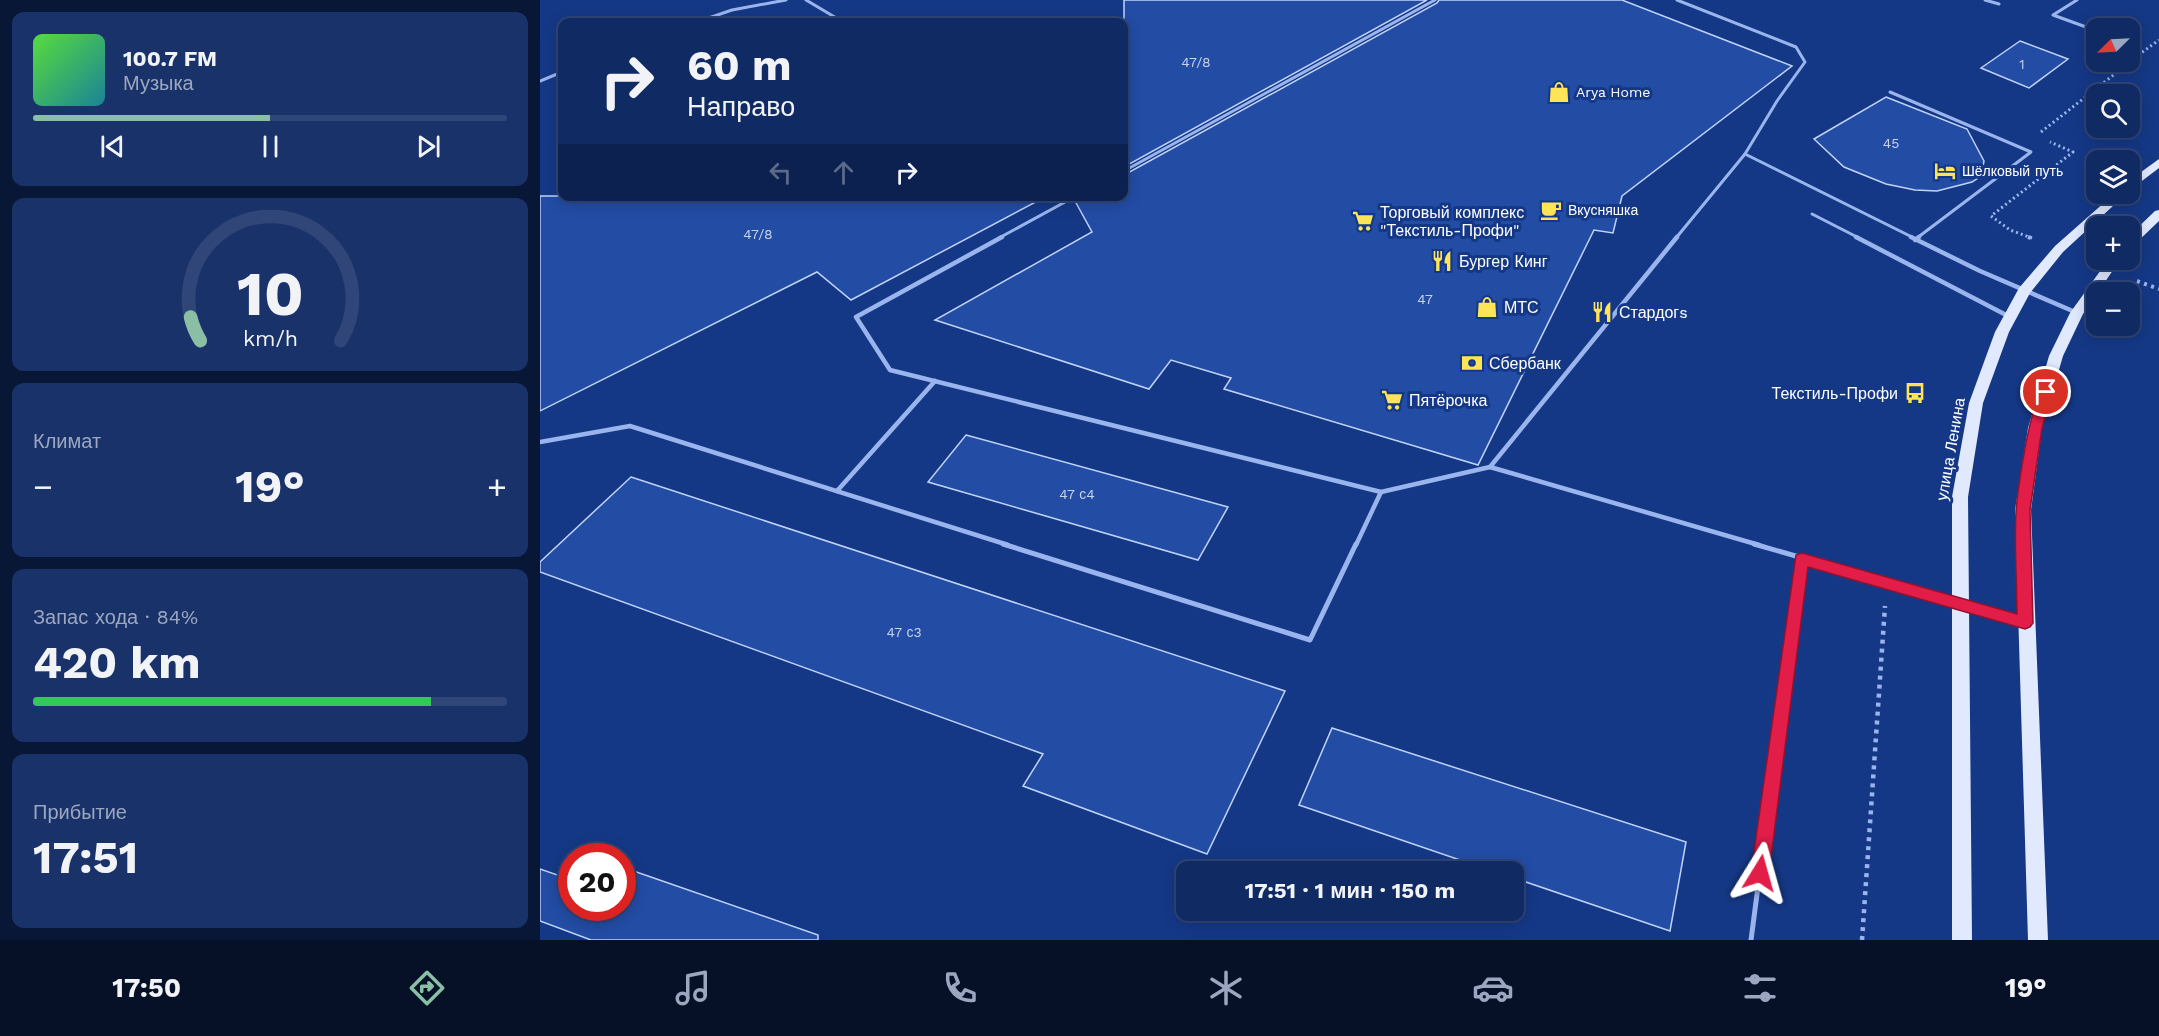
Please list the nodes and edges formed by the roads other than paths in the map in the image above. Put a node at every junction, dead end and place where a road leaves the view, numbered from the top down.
1 (786, 0) edge
2 (806, 0) edge
3 (1435, 0) edge
4 (1677, 0) edge
5 (1985, 0) edge
6 (2077, 0) edge
7 (1999, 4) dead end
8 (709, 18) edge
9 (836, 18) edge
10 (2086, 28) edge
11 (558, 74) edge
12 (540, 81) edge
13 (1890, 92) dead end
14 (1745, 154) junction
15 (2159, 162) edge
16 (1128, 169) edge
17 (2140, 178) edge
18 (1067, 201) edge
19 (2108, 204) edge
20 (1812, 214) dead end
21 (2159, 214) edge
22 (2140, 232) edge
23 (1916, 240) junction
24 (2107, 270) edge
25 (2024, 291) junction
26 (2077, 313) junction
27 (2010, 317) junction
28 (935, 381) junction
29 (540, 442) edge
30 (1490, 467) junction
31 (837, 491) junction
32 (1381, 492) junction
33 (1802, 559) junction
34 (1959, 603) junction
35 (2025, 623) junction
36 (1751, 940) edge
37 (1962, 940) edge
38 (2038, 940) edge

1 - 8 lane
2 - 9 lane
3 - 16 lane
4 - 14 lane
5 - 7 lane
6 - 10 lane
11 - 12 lane
13 - 23 lane
14 - 23 lane
14 - 30 lane
15 - 17 main road
18 - 28 lane
19 - 25 main road, улица Ленина
20 - 27 lane
21 - 22 main road
23 - 25 lane
24 - 26 main road
25 - 26 lane
25 - 27 main road, улица Ленина
26 - 35 main road
27 - 34 main road, улица Ленина
28 - 31 lane
28 - 32 lane
29 - 31 lane
30 - 32 lane
30 - 33 lane
31 - 32 lane
33 - 34 lane
33 - 36 lane
34 - 35 lane
34 - 37 main road, улица Ленина
35 - 38 main road

